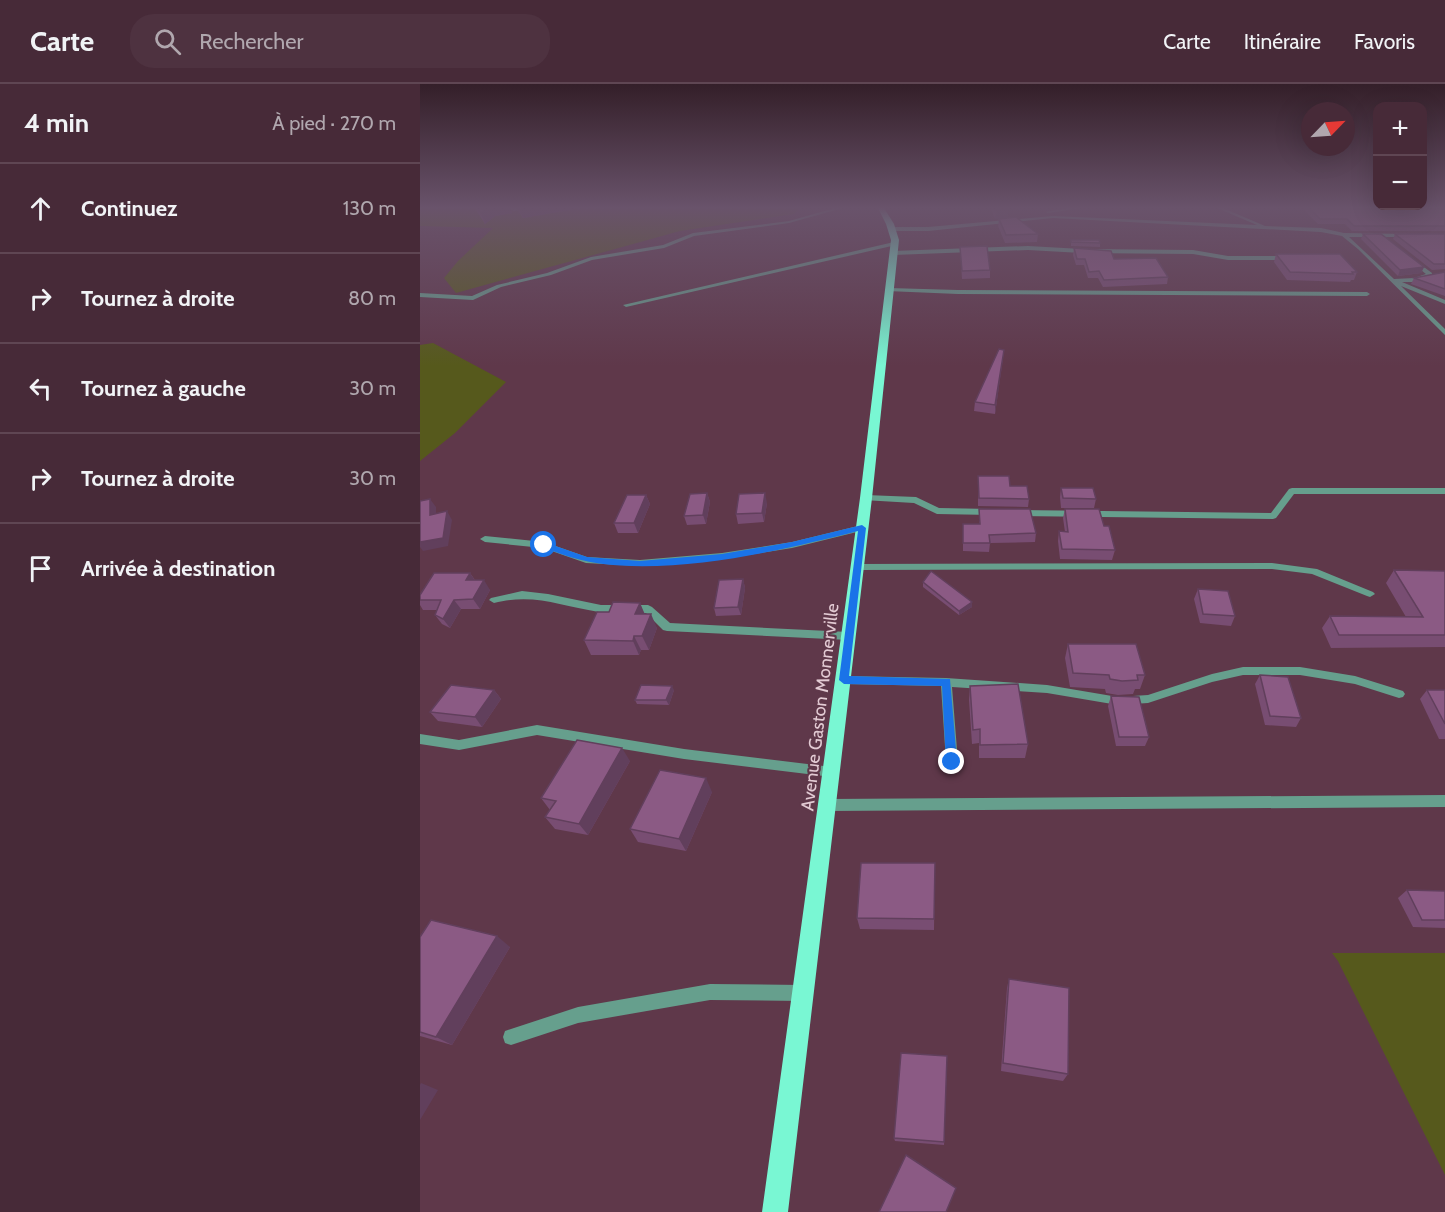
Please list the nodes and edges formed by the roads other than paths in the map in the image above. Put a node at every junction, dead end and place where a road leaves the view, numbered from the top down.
1 (586, 261) edge
2 (814, 261) edge
3 (891, 261) edge
4 (1373, 261) edge
5 (1412, 261) edge
6 (1437, 273) edge
7 (1430, 274) junction
8 (1393, 281) junction
9 (889, 290) junction
10 (1367, 294) dead end
11 (420, 295) edge
12 (1445, 302) edge
13 (626, 305) dead end
14 (1445, 333) edge
15 (1445, 491) edge
16 (866, 498) junction
17 (862, 528) junction
18 (485, 539) dead end
19 (857, 567) junction
20 (1370, 594) dead end
21 (494, 600) dead end
22 (849, 636) junction
23 (844, 680) junction
24 (946, 682) junction
25 (1399, 694) dead end
26 (420, 739) edge
27 (952, 762) dead end
28 (832, 772) junction
29 (1445, 801) edge
30 (828, 805) junction
31 (802, 993) junction
32 (512, 1036) dead end
33 (775, 1212) edge

1 - 11 street
2 - 13 street
3 - 9 main road, Avenue Gaston Monnerville
4 - 8 street
5 - 7 street
6 - 7 street
7 - 8 street
8 - 12 street
8 - 14 street
9 - 10 street
9 - 16 main road, Avenue Gaston Monnerville
15 - 16 street
16 - 17 main road, Avenue Gaston Monnerville
17 - 18 street
17 - 19 main road, Avenue Gaston Monnerville
19 - 20 street
19 - 22 main road, Avenue Gaston Monnerville
21 - 22 street
22 - 23 main road, Avenue Gaston Monnerville
23 - 24 street
23 - 28 main road, Avenue Gaston Monnerville
24 - 25 street
24 - 27 street
26 - 28 street
28 - 30 main road, Avenue Gaston Monnerville
29 - 30 street
30 - 31 main road, Avenue Gaston Monnerville
31 - 32 street
31 - 33 main road, Avenue Gaston Monnerville

